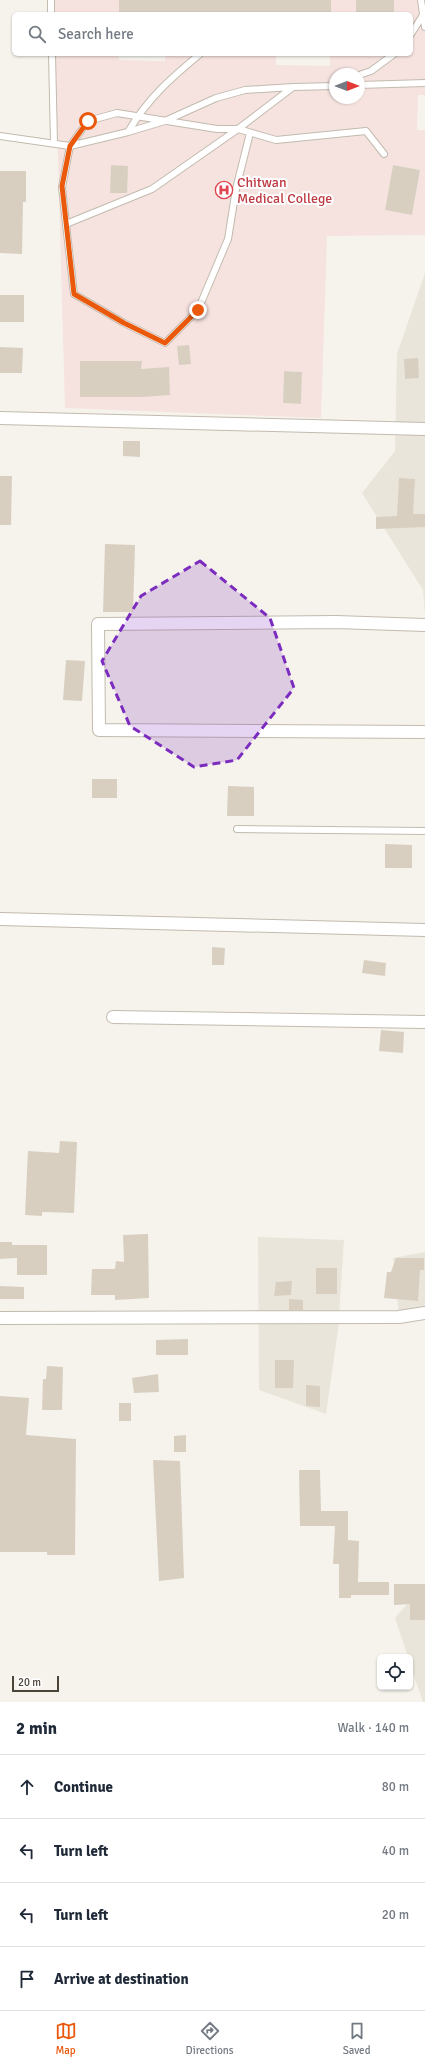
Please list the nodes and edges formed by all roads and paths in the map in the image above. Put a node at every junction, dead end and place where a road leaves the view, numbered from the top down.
1 (51, 0) edge
2 (421, 0) edge
3 (51, 12) edge
4 (423, 15) junction
5 (425, 27) edge
6 (413, 31) edge
7 (52, 56) edge
8 (198, 56) edge
9 (391, 56) edge
10 (365, 73) edge
11 (425, 83) edge
12 (365, 85) edge
13 (329, 86) edge
14 (293, 87) junction
15 (137, 116) junction
16 (165, 121) junction
17 (238, 129) junction
18 (128, 132) junction
19 (250, 133) junction
20 (0, 136) edge
21 (54, 143) junction
22 (70, 146) junction
23 (384, 154) dead end
24 (66, 224) junction
25 (0, 418) edge
26 (425, 429) edge
27 (425, 625) edge
28 (425, 732) edge
29 (237, 828) dead end
30 (425, 831) edge
31 (0, 919) edge
32 (425, 930) edge
33 (113, 1017) dead end
34 (425, 1022) edge
35 (425, 1313) edge
36 (0, 1318) edge

1 - 3 lane
2 - 4 lane
4 - 5 lane
4 - 6 lane
7 - 21 lane
8 - 15 lane
9 - 10 lane
11 - 12 lane
13 - 14 lane
14 - 16 lane
14 - 17 lane
15 - 16 lane
15 - 18 lane
15 - 22 lane
16 - 17 lane
16 - 18 lane
17 - 19 lane
17 - 24 lane
18 - 22 lane
19 - 23 lane
19 - 24 lane
20 - 21 lane
21 - 22 lane
22 - 24 lane
25 - 26 street
27 - 28 street
29 - 30 lane
31 - 32 street
33 - 34 street
35 - 36 street

